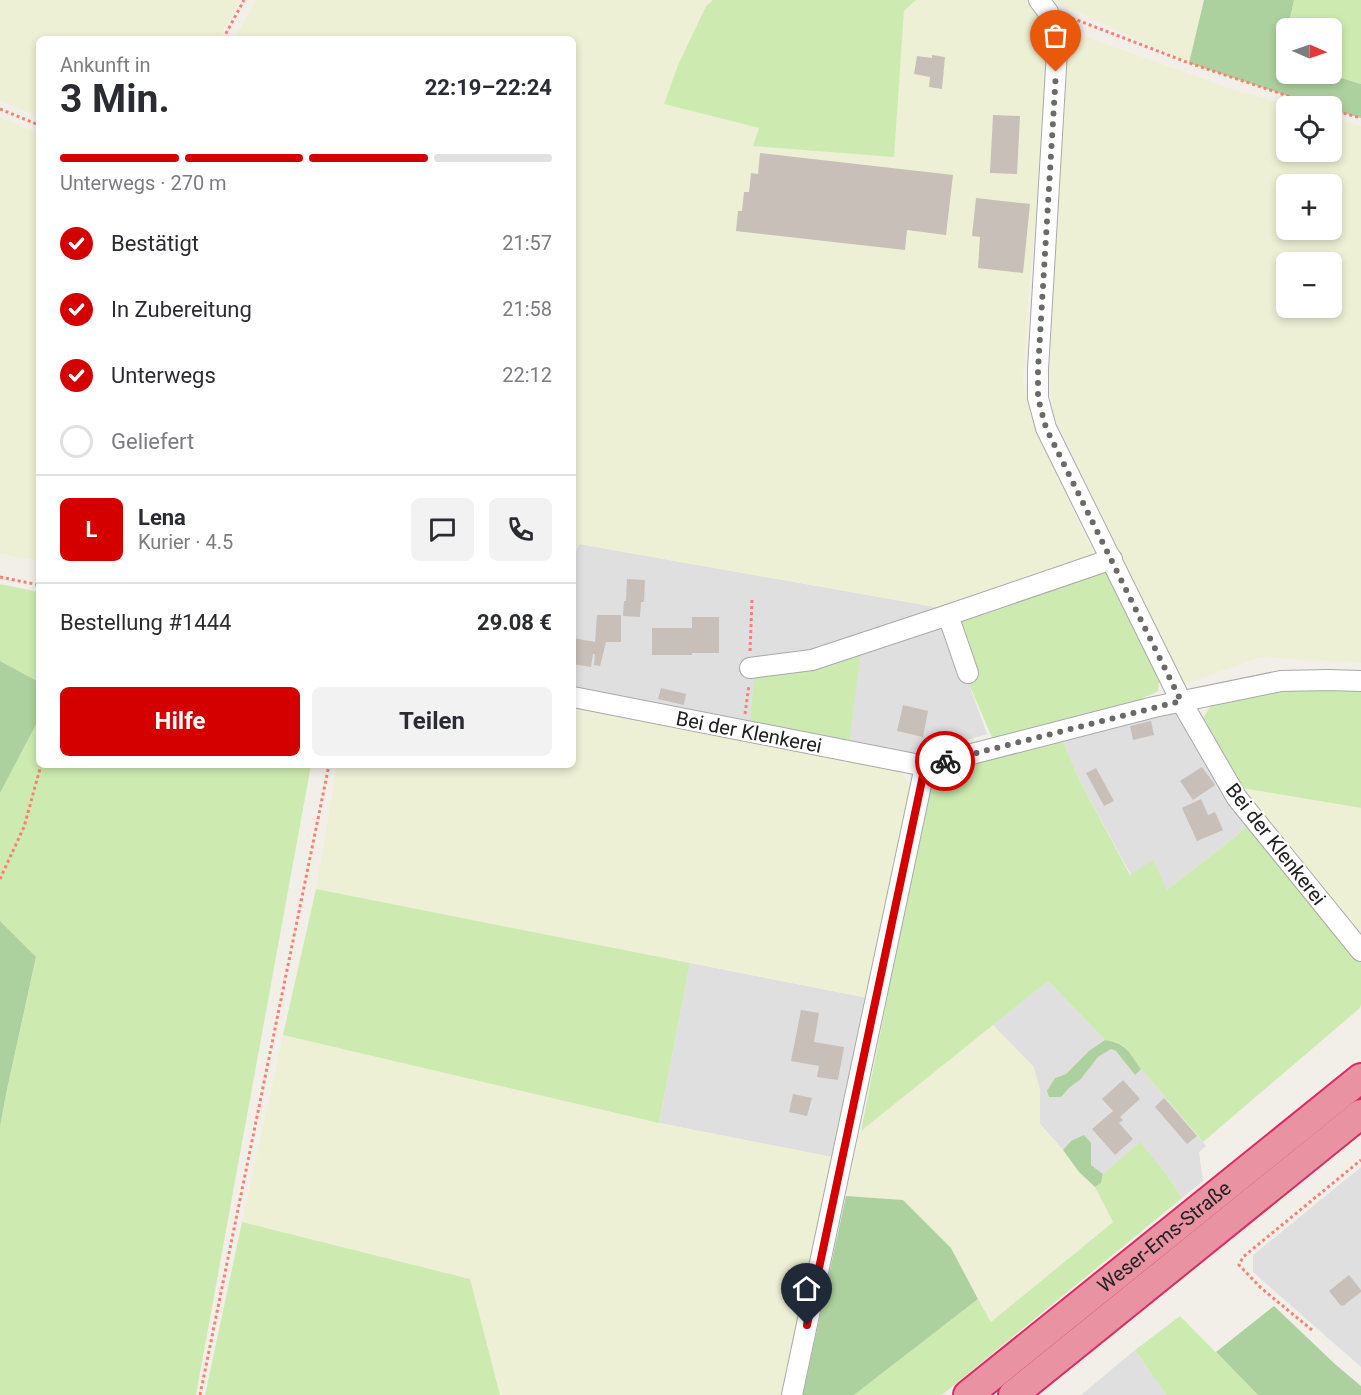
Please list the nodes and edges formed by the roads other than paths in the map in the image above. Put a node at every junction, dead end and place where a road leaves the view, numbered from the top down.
1 (1043, 6) edge
2 (1112, 559) junction
3 (948, 615) junction
4 (750, 668) dead end
5 (968, 673) dead end
6 (1361, 681) edge
7 (576, 698) edge
8 (1181, 701) junction
9 (925, 766) junction
10 (1361, 951) edge
11 (1361, 1078) edge
12 (1361, 1114) edge
13 (792, 1395) edge
14 (968, 1395) edge
15 (1013, 1395) edge

1 - 2 street, Bei der Klenkerei
2 - 3 street
2 - 8 street, Bei der Klenkerei
3 - 4 street
3 - 5 street
6 - 8 street, Bei der Klenkerei
7 - 9 street, Bei der Klenkerei
8 - 9 street, Bei der Klenkerei
8 - 10 street, Bei der Klenkerei
9 - 13 street
11 - 14 highway, Weser-Ems-Straße
12 - 15 highway, Weser-Ems-Straße

